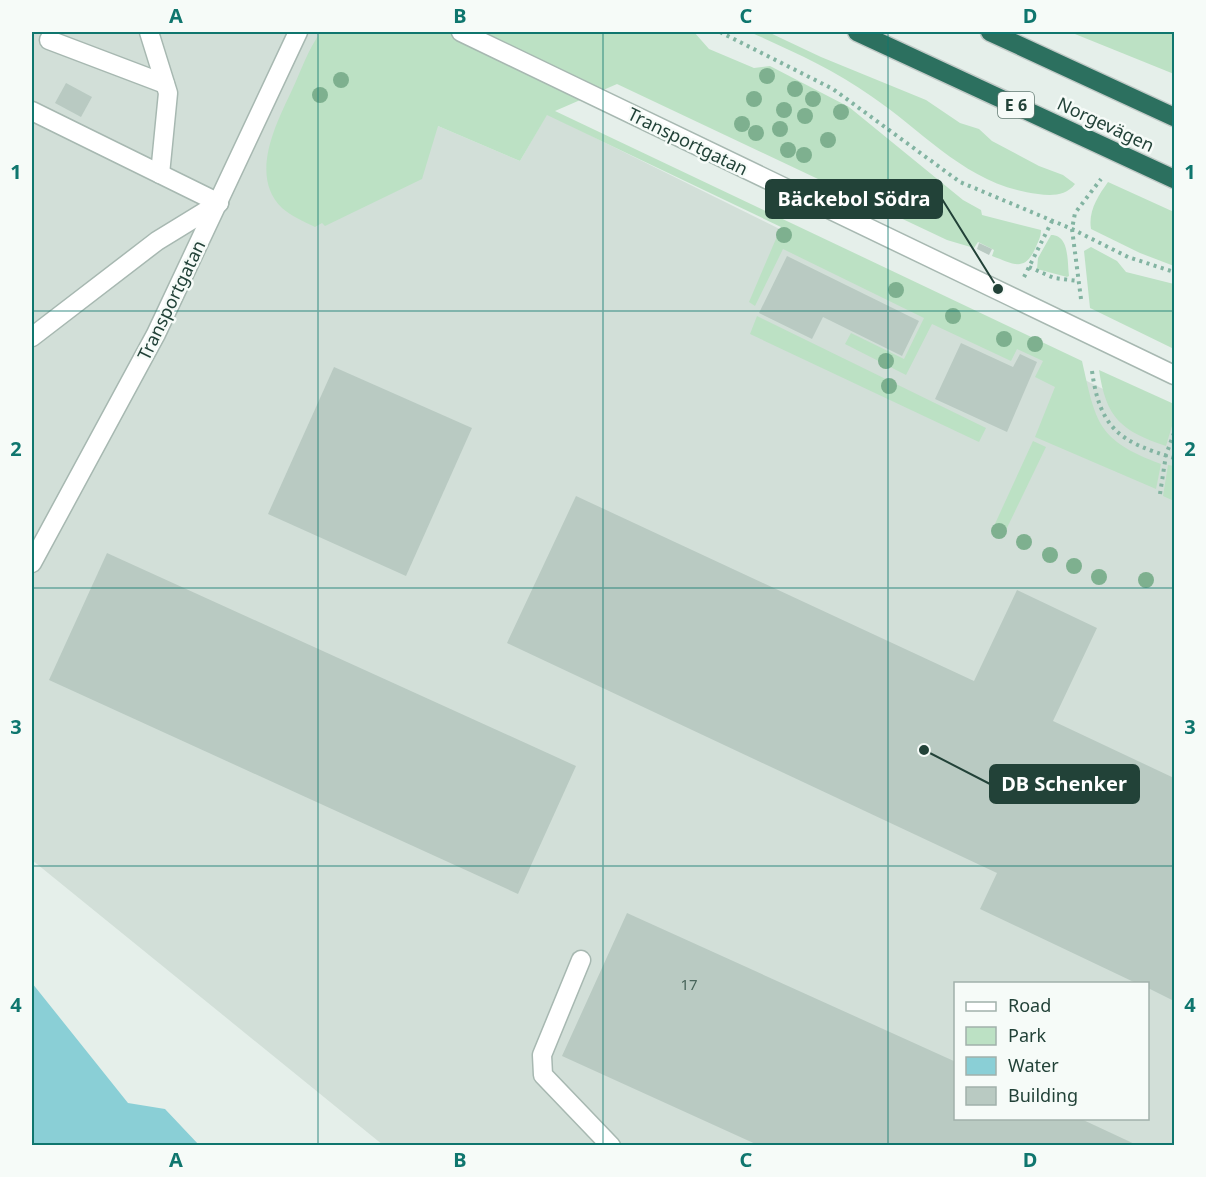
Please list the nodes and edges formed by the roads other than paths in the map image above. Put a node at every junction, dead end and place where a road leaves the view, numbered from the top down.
1 (148, 32) edge
2 (298, 32) edge
3 (461, 32) edge
4 (857, 32) edge
5 (990, 32) edge
6 (49, 40) dead end
7 (165, 84) junction
8 (32, 111) edge
9 (1174, 117) edge
10 (160, 174) junction
11 (1174, 179) edge
12 (219, 203) junction
13 (32, 337) edge
14 (1174, 375) edge
15 (32, 563) edge
16 (581, 960) dead end
17 (611, 1146) edge

1 - 7 street
2 - 12 street, Transportgatan
3 - 14 street, Transportgatan
4 - 11 highway, Norgevägen / E 6
5 - 9 highway, Norgevägen
6 - 7 street
7 - 10 street
8 - 10 street
10 - 12 street
12 - 13 street
12 - 15 street, Transportgatan
16 - 17 street

